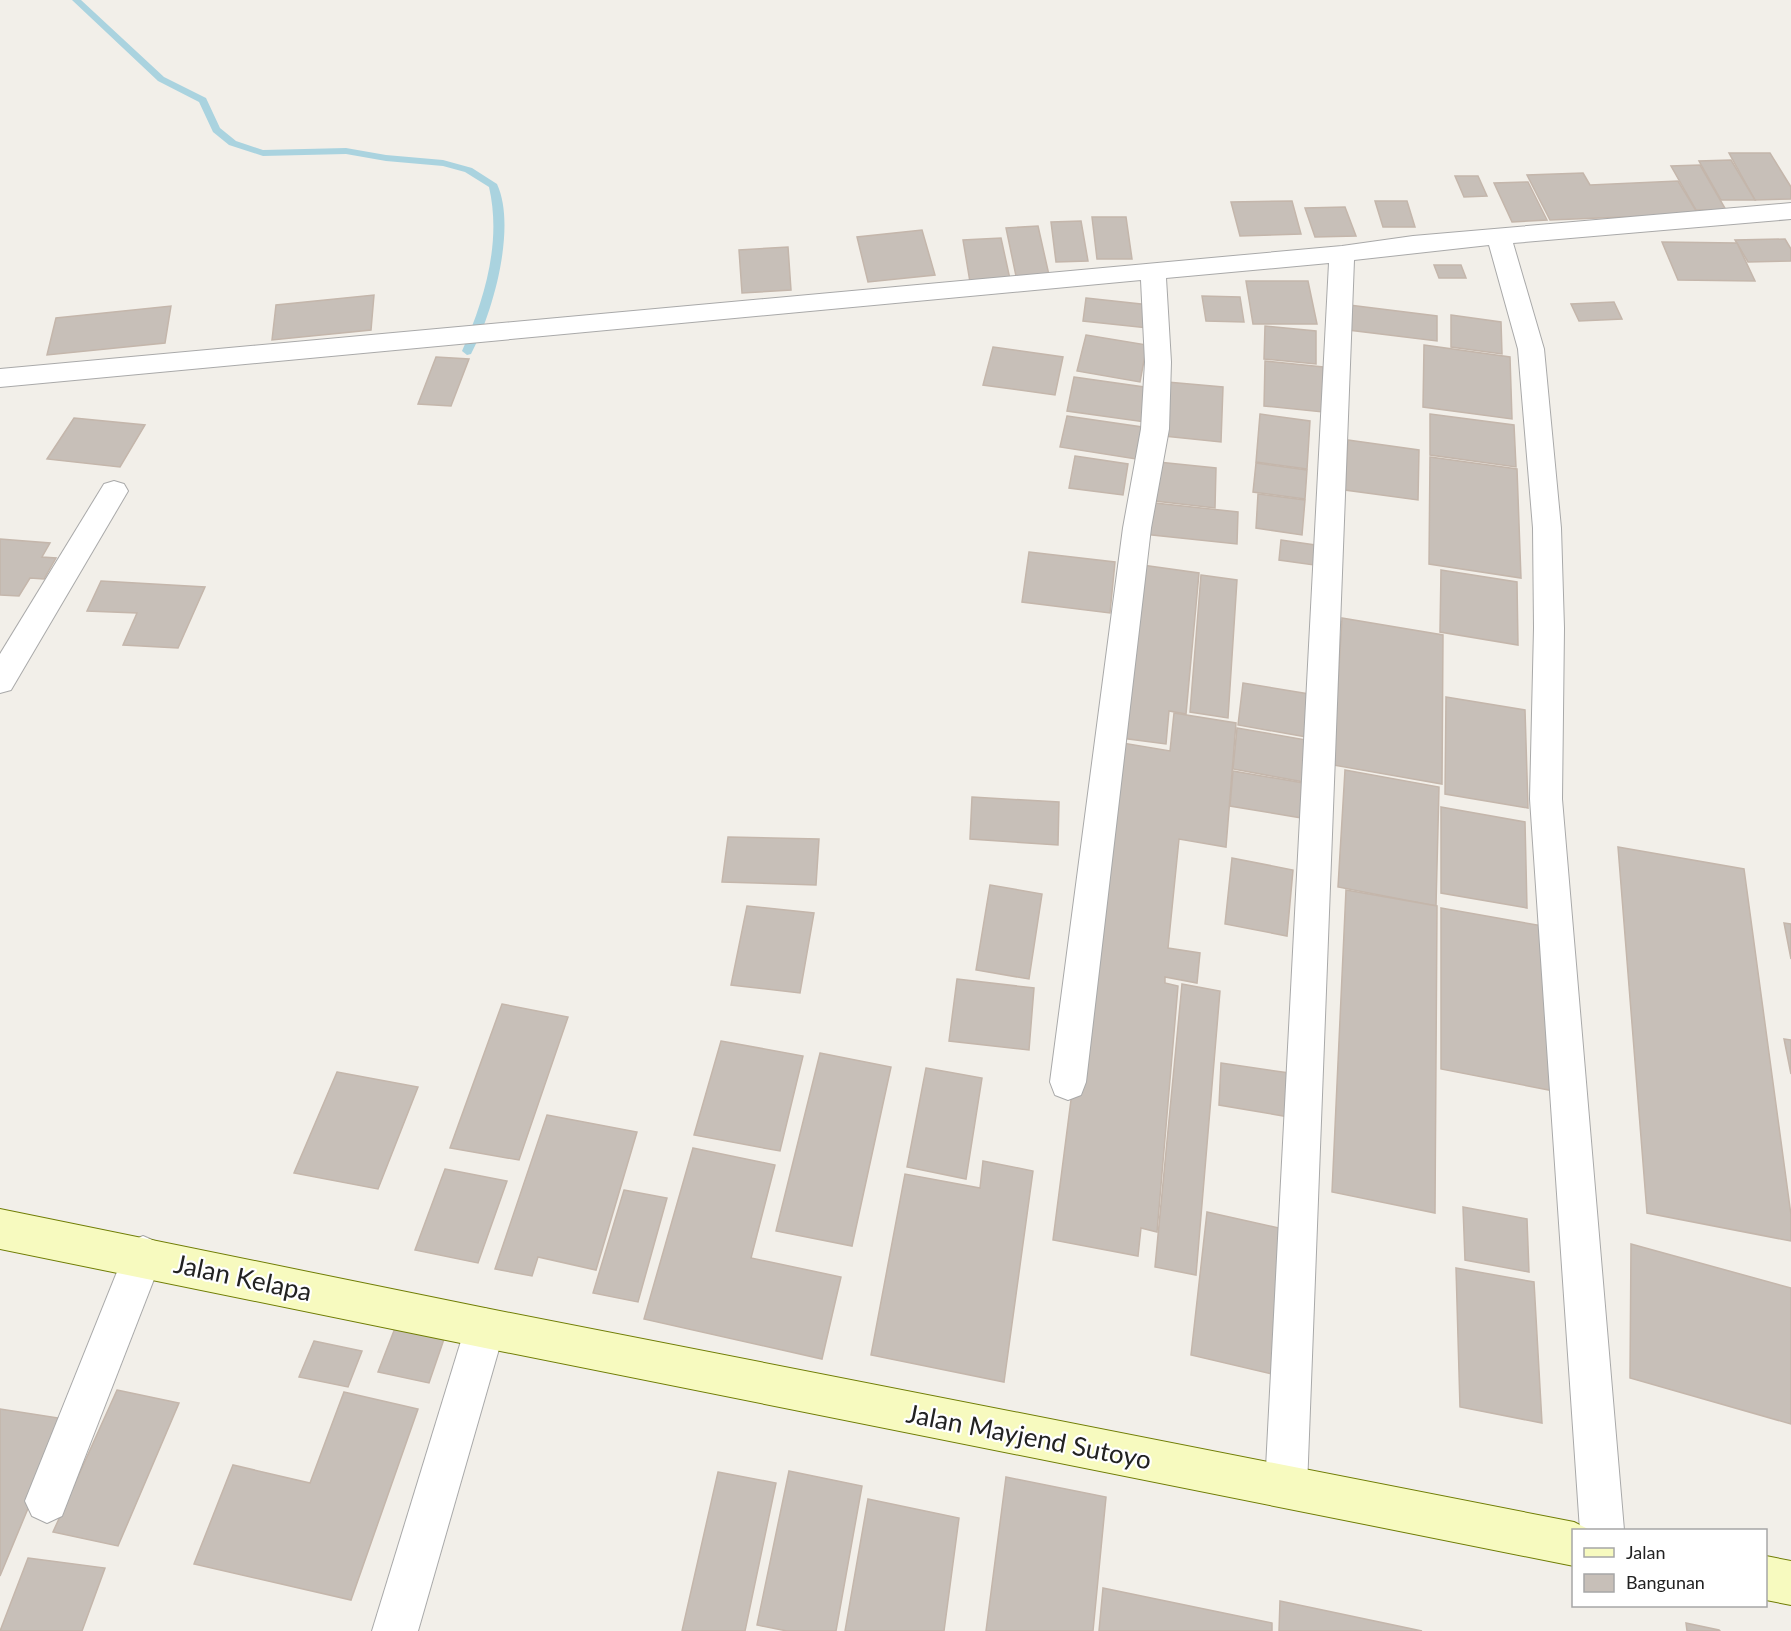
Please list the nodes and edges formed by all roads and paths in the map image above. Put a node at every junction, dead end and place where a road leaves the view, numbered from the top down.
1 (1791, 211) edge
2 (1499, 238) junction
3 (1342, 254) junction
4 (1153, 271) junction
5 (0, 378) edge
6 (114, 491) dead end
7 (0, 681) edge
8 (1068, 1082) dead end
9 (0, 1228) edge
10 (143, 1257) junction
11 (485, 1328) junction
12 (1286, 1487) junction
13 (47, 1501) dead end
14 (1602, 1529) edge
15 (1572, 1544) edge
16 (1767, 1578) edge
17 (1791, 1583) edge
18 (395, 1631) edge

1 - 2 street
2 - 3 street
2 - 14 street
3 - 4 street
3 - 12 street
4 - 5 street
4 - 8 street
6 - 7 street
9 - 10 street, Jalan Kelapa
10 - 11 street, Jalan Kelapa
10 - 13 street
11 - 12 street, Jalan Mayjend Sutoyo
11 - 18 street
12 - 15 street, Jalan Mayjend Sutoyo
16 - 17 street

